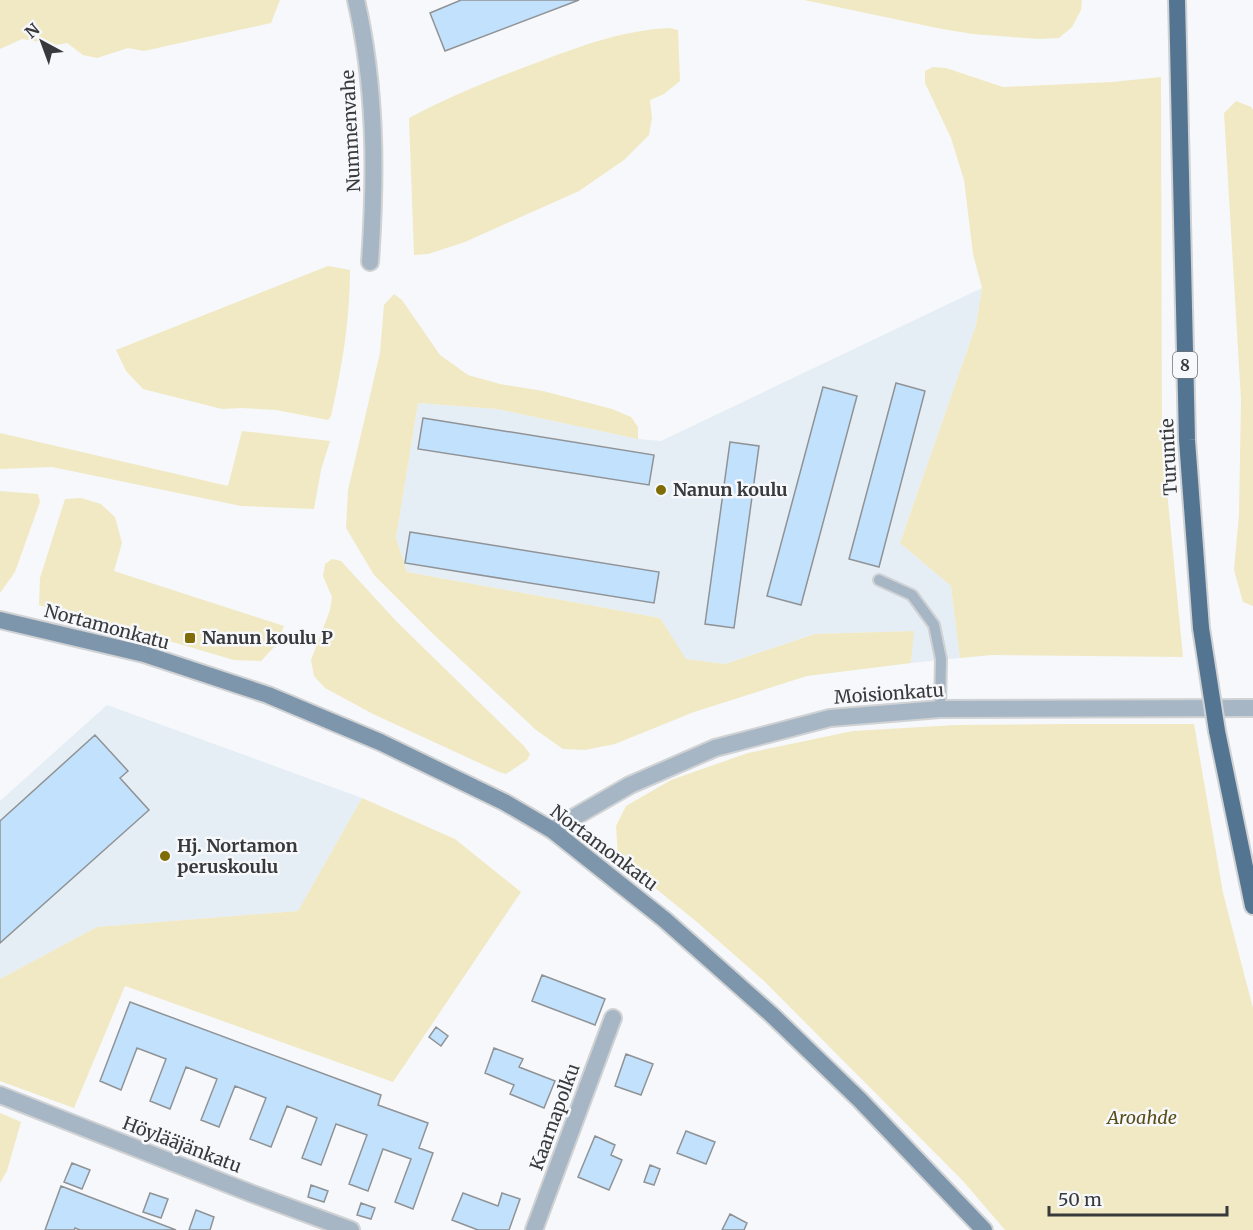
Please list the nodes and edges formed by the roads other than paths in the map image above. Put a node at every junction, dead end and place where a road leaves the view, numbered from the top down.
1 (356, 0) edge
2 (1177, 0) edge
3 (370, 262) dead end
4 (879, 580) dead end
5 (0, 620) edge
6 (1253, 708) edge
7 (940, 709) junction
8 (552, 830) junction
9 (1253, 906) edge
10 (613, 1018) dead end
11 (0, 1095) edge
12 (351, 1230) edge
13 (534, 1230) edge
14 (984, 1230) edge

1 - 3 street, Nummenvahe
2 - 9 highway, Turuntie / 8, bridge
4 - 7 lane
5 - 8 main road, Nortamonkatu
6 - 7 street, Moisionkatu
7 - 8 street, Moisionkatu
8 - 14 main road, Nortamonkatu
10 - 13 street, Kaarnapolku
11 - 12 street, Höylääjänkatu

